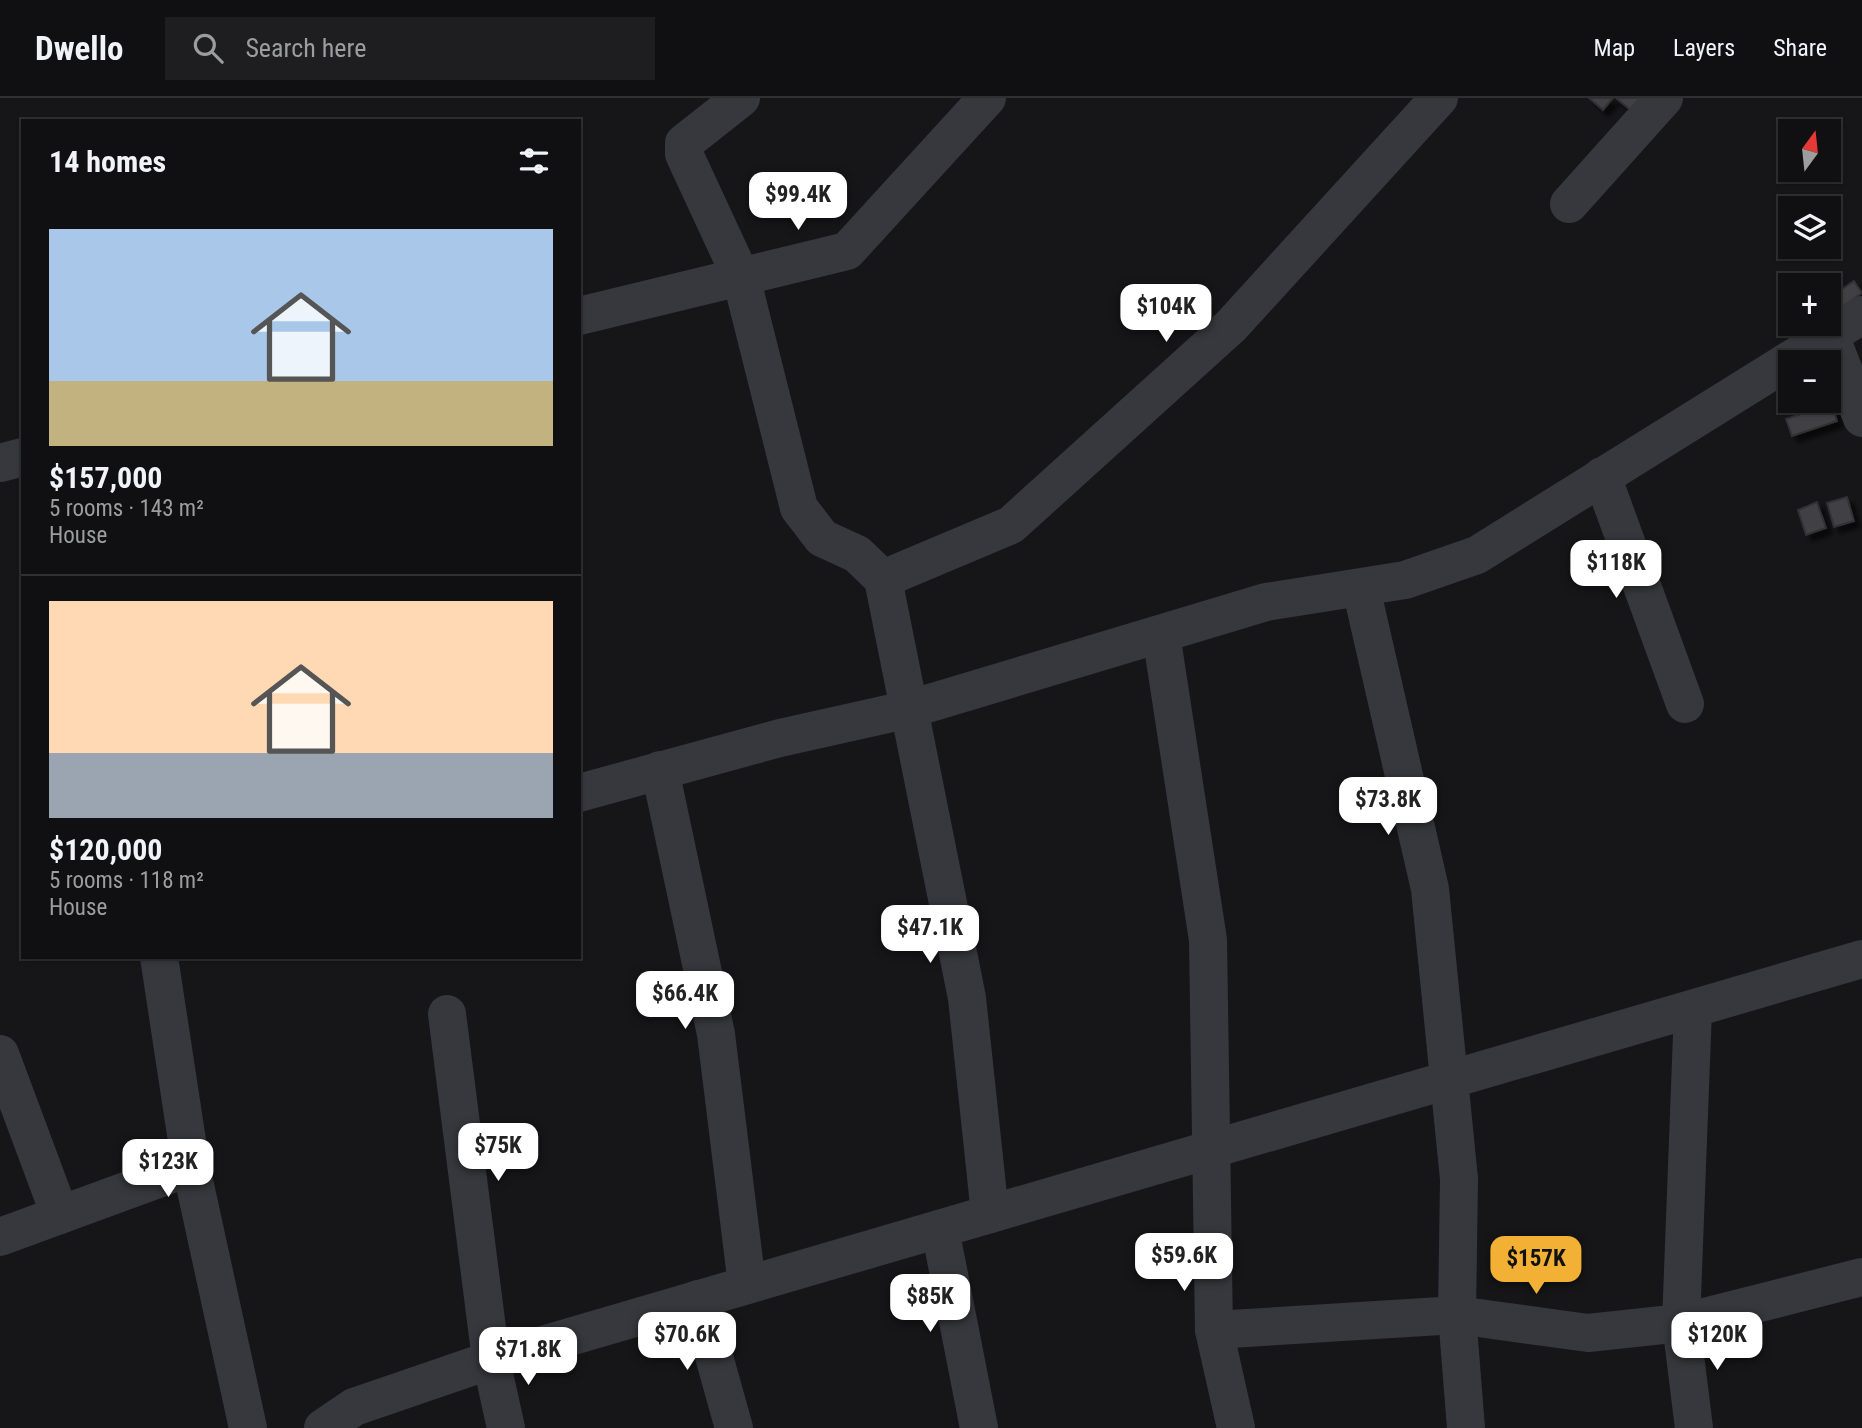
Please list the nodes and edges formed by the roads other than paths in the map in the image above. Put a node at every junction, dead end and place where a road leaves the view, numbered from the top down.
1 (741, 98) edge
2 (987, 98) edge
3 (1664, 98) edge
4 (1424, 103) edge
5 (1569, 204) dead end
6 (741, 277) junction
7 (1862, 315) edge
8 (581, 316) edge
9 (1841, 328) edge
10 (1828, 336) edge
11 (1830, 336) edge
12 (1862, 418) edge
13 (21, 458) edge
14 (0, 463) edge
15 (1602, 476) junction
16 (883, 579) junction
17 (1361, 588) junction
18 (1161, 634) junction
19 (1685, 704) dead end
20 (910, 709) junction
21 (660, 770) junction
22 (581, 792) edge
23 (159, 959) edge
24 (1862, 959) edge
25 (1693, 1009) junction
26 (447, 1014) dead end
27 (0, 1054) edge
28 (1451, 1079) junction
29 (1214, 1148) junction
30 (191, 1167) junction
31 (990, 1214) junction
32 (60, 1215) junction
33 (940, 1229) junction
34 (0, 1237) edge
35 (1862, 1277) edge
36 (747, 1285) junction
37 (698, 1299) junction
38 (1457, 1315) junction
39 (1681, 1323) junction
40 (1214, 1330) junction
41 (491, 1360) junction
42 (248, 1428) edge
43 (323, 1428) edge
44 (506, 1428) edge
45 (734, 1428) edge
46 (979, 1428) edge
47 (1236, 1428) edge
48 (1466, 1428) edge
49 (1693, 1428) edge

1 - 6 street
2 - 6 street
3 - 5 street
4 - 16 street
6 - 8 street
6 - 16 street
7 - 9 street
10 - 15 street
11 - 12 street
13 - 14 street
15 - 17 street
15 - 19 street
16 - 20 street
17 - 18 street
17 - 28 street
18 - 20 street
18 - 29 street
20 - 21 street
20 - 31 street
21 - 22 street
21 - 36 street
23 - 30 street
24 - 25 street
25 - 28 street
25 - 39 street
26 - 41 street
27 - 32 street
28 - 29 street
28 - 38 street
29 - 31 street
29 - 40 street
30 - 32 street
30 - 42 street
31 - 33 street
32 - 34 street
33 - 36 street
33 - 46 street
35 - 39 street
36 - 37 street
37 - 41 street
37 - 45 street
38 - 39 street
38 - 40 street
38 - 48 street
39 - 49 street
40 - 47 street
41 - 43 street
41 - 44 street

